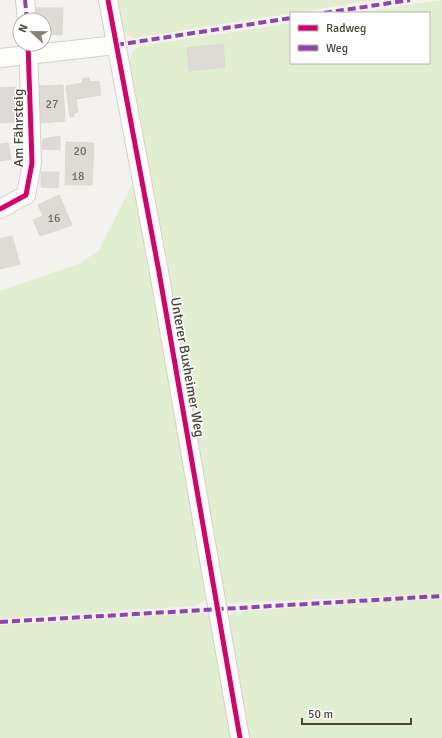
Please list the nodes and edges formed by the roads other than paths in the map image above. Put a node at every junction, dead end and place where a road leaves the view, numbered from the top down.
1 (25, 0) edge
2 (108, 0) edge
3 (26, 12) edge
4 (116, 45) junction
5 (52, 49) edge
6 (22, 52) edge
7 (29, 52) edge
8 (0, 58) edge
9 (0, 209) edge
10 (240, 738) edge

1 - 3 street
2 - 4 street, Unterer Buxheimer Weg
4 - 5 street
4 - 10 street, Unterer Buxheimer Weg
6 - 8 street
7 - 9 street, Am Fährsteig

